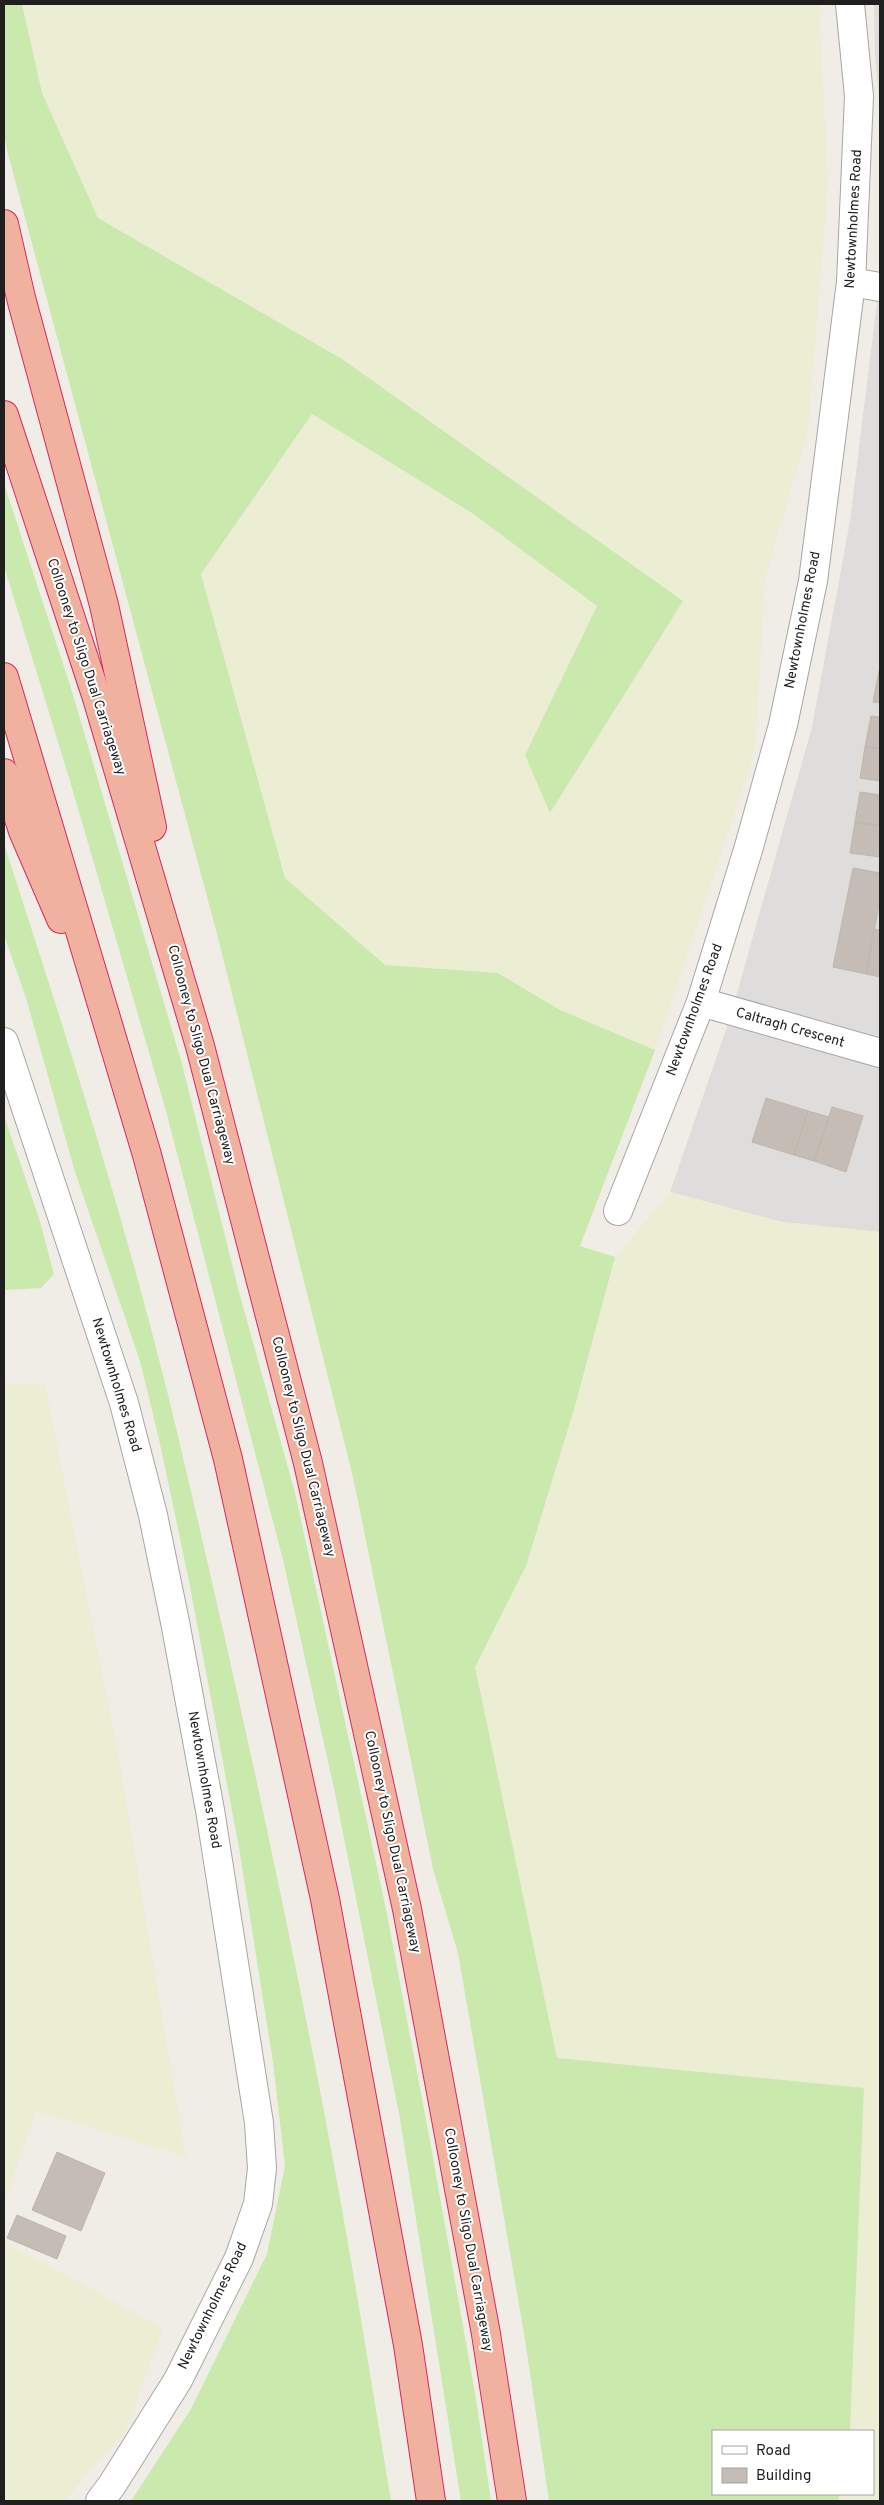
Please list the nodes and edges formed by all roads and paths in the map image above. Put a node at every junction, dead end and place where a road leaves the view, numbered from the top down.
1 (850, 4) edge
2 (4, 224) edge
3 (851, 282) junction
4 (880, 287) edge
5 (4, 415) edge
6 (4, 677) edge
7 (4, 773) edge
8 (701, 1002) junction
9 (4, 1042) edge
10 (200, 1046) junction
11 (116, 1047) junction
12 (880, 1054) edge
13 (618, 1211) dead end
14 (100, 2501) edge
15 (432, 2501) edge
16 (512, 2501) edge

1 - 3 street, Newtownholmes Road
2 - 10 highway
3 - 4 street
3 - 8 street, Newtownholmes Road
5 - 10 highway, Collooney to Sligo Dual Carriageway
6 - 11 highway
7 - 11 highway
8 - 12 street, Caltragh Crescent
8 - 13 street, Newtownholmes Road
9 - 14 street, Newtownholmes Road
10 - 16 highway, Collooney to Sligo Dual Carriageway
11 - 15 highway

